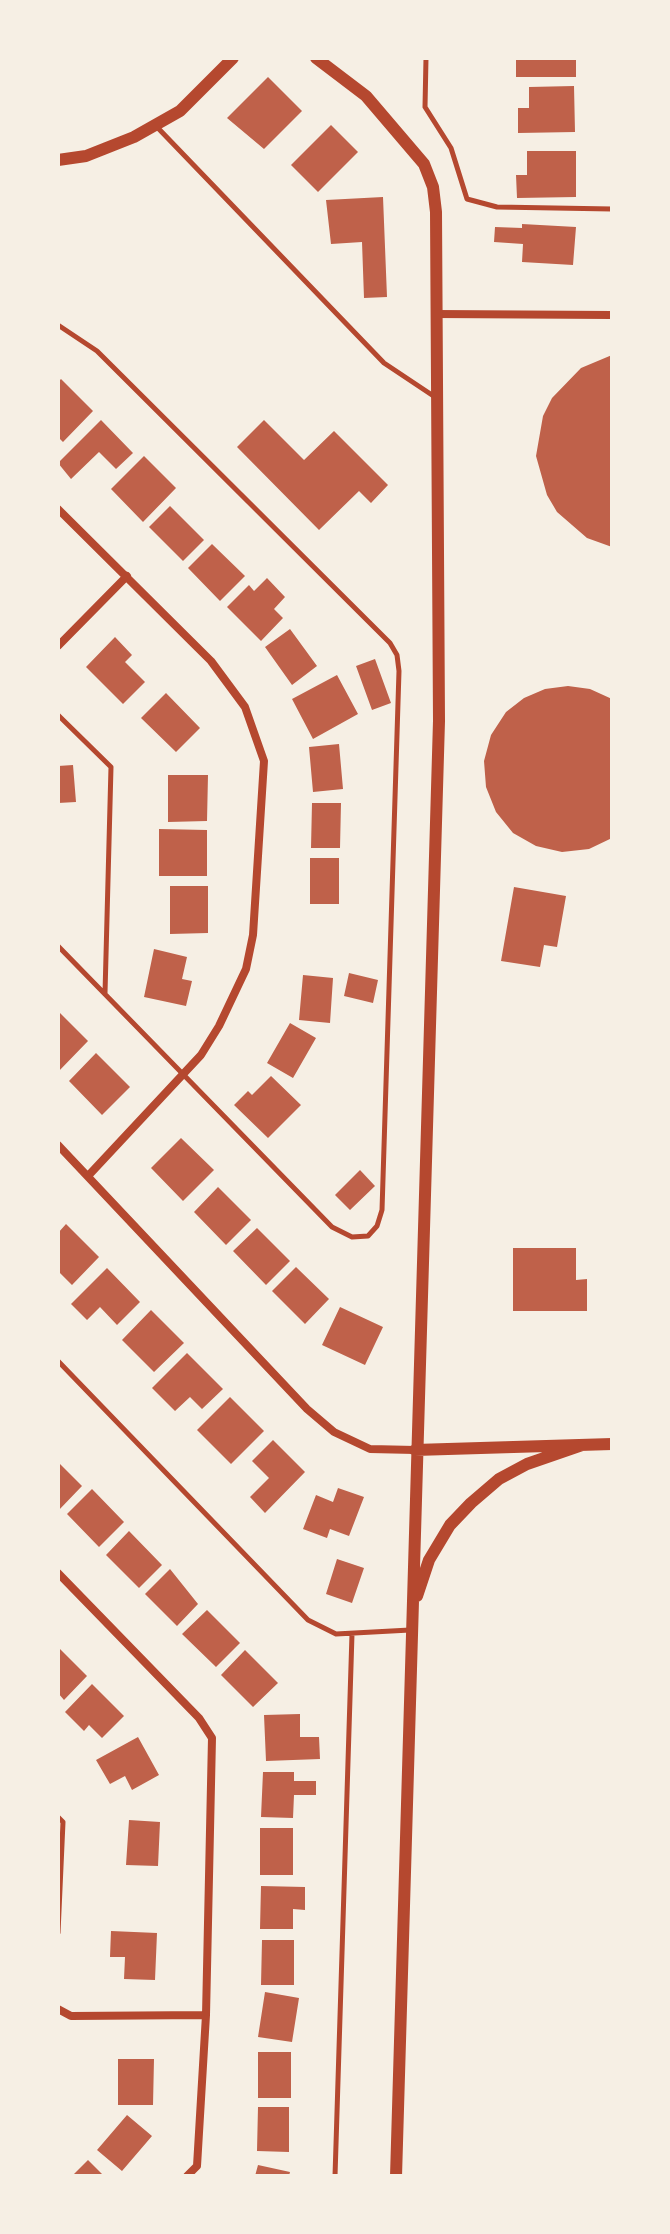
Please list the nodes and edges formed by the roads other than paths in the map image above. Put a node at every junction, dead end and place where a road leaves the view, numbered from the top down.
1 (233, 58) edge
2 (316, 58) edge
3 (426, 58) edge
4 (155, 125) junction
5 (58, 160) edge
6 (612, 209) edge
7 (435, 314) junction
8 (612, 315) edge
9 (58, 325) edge
10 (436, 398) junction
11 (58, 509) edge
12 (127, 576) junction
13 (58, 646) edge
14 (58, 715) edge
15 (58, 946) edge
16 (105, 994) junction
17 (184, 1073) junction
18 (58, 1145) edge
19 (88, 1176) junction
20 (58, 1361) edge
21 (612, 1444) edge
22 (582, 1445) junction
23 (415, 1450) junction
24 (58, 1573) edge
25 (412, 1611) junction
26 (411, 1630) junction
27 (352, 1634) junction
28 (58, 1817) edge
29 (58, 1933) edge
30 (58, 2009) edge
31 (206, 2015) junction
32 (187, 2176) edge
33 (335, 2176) edge
34 (396, 2176) edge

1 - 4 street
2 - 7 street
3 - 6 lane
4 - 5 street
4 - 10 lane
7 - 8 street
7 - 10 street
9 - 17 lane
10 - 23 street
11 - 12 street
12 - 13 street
12 - 17 street
14 - 16 lane
15 - 16 lane
16 - 17 lane
17 - 19 street
18 - 19 street
19 - 23 street
20 - 27 lane
21 - 22 street
22 - 23 street
22 - 25 street
23 - 25 street
24 - 31 street
25 - 26 street
26 - 27 lane
26 - 34 street
27 - 33 lane
28 - 29 lane
30 - 31 street
31 - 32 street

